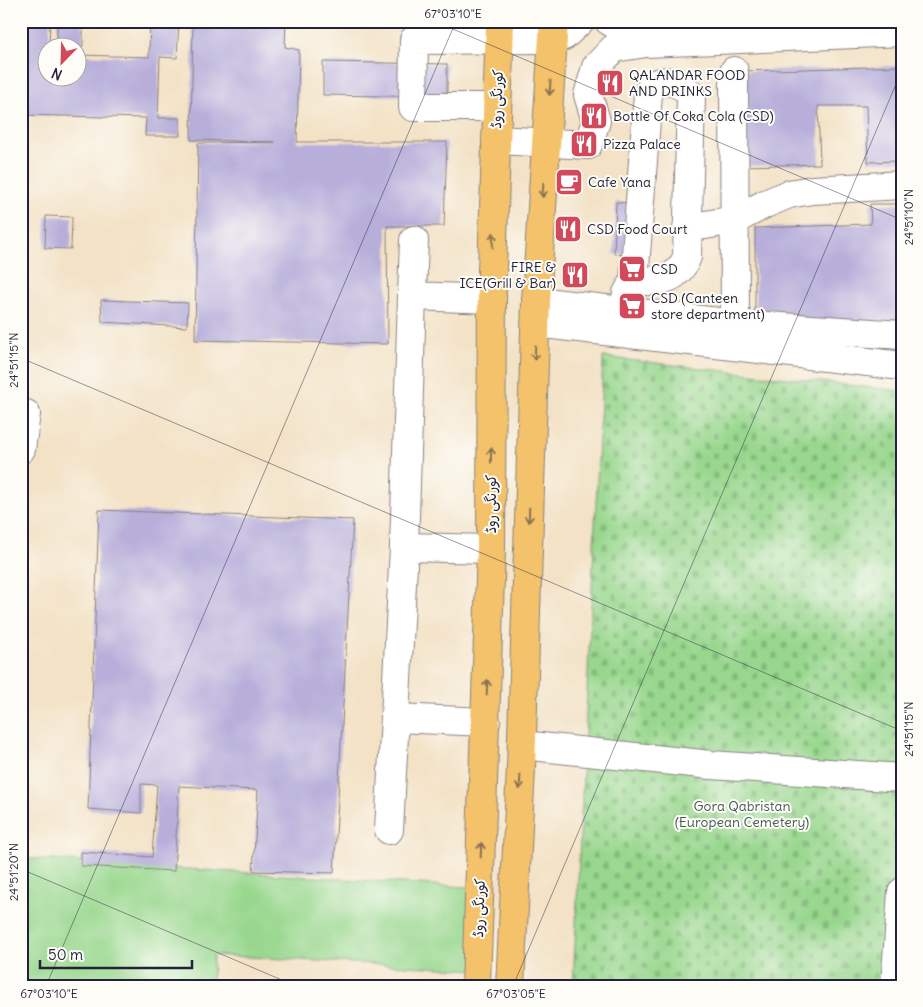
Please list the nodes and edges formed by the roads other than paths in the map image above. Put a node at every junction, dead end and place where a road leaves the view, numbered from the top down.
1 (580, 21) edge
2 (609, 21) edge
3 (499, 30) edge
4 (553, 30) edge
5 (902, 32) edge
6 (646, 43) junction
7 (734, 71) dead end
8 (497, 107) junction
9 (496, 140) junction
10 (546, 142) junction
11 (902, 185) edge
12 (735, 220) junction
13 (687, 228) junction
14 (414, 240) dead end
15 (634, 281) junction
16 (412, 296) junction
17 (492, 299) junction
18 (624, 311) junction
19 (536, 312) junction
20 (735, 324) junction
21 (902, 335) edge
22 (902, 366) edge
23 (21, 413) edge
24 (21, 449) edge
25 (404, 547) junction
26 (491, 550) junction
27 (395, 718) junction
28 (486, 722) junction
29 (522, 746) junction
30 (902, 778) edge
31 (389, 830) dead end
32 (902, 892) edge
33 (476, 986) edge
34 (510, 986) edge
35 (895, 986) edge

1 - 4 street
2 - 6 street
3 - 4 street
3 - 8 main road, کورنگی روڈ
3 - 8 street
4 -> 10 main road
5 - 6 street
6 - 10 street
7 - 12 street
8 - 9 main road, کورنگی روڈ
9 - 10 street
17 -> 9 main road, کورنگی روڈ
10 -> 19 main road
11 - 12 street
12 - 13 street
12 - 20 street
13 - 15 street
13 - 15 street
14 - 16 street
15 - 18 street
16 - 17 street
16 - 25 street
26 -> 17 main road, کورنگی روڈ
18 - 19 street
18 - 20 street
19 - 22 street
19 -> 29 main road
20 - 21 street
23 - 24 street
25 - 26 street
25 - 27 street
28 -> 26 main road, کورنگی روڈ
27 - 28 street
27 - 31 street
33 -> 28 main road, کورنگی روڈ
29 - 30 street
29 -> 34 main road
32 - 35 street

